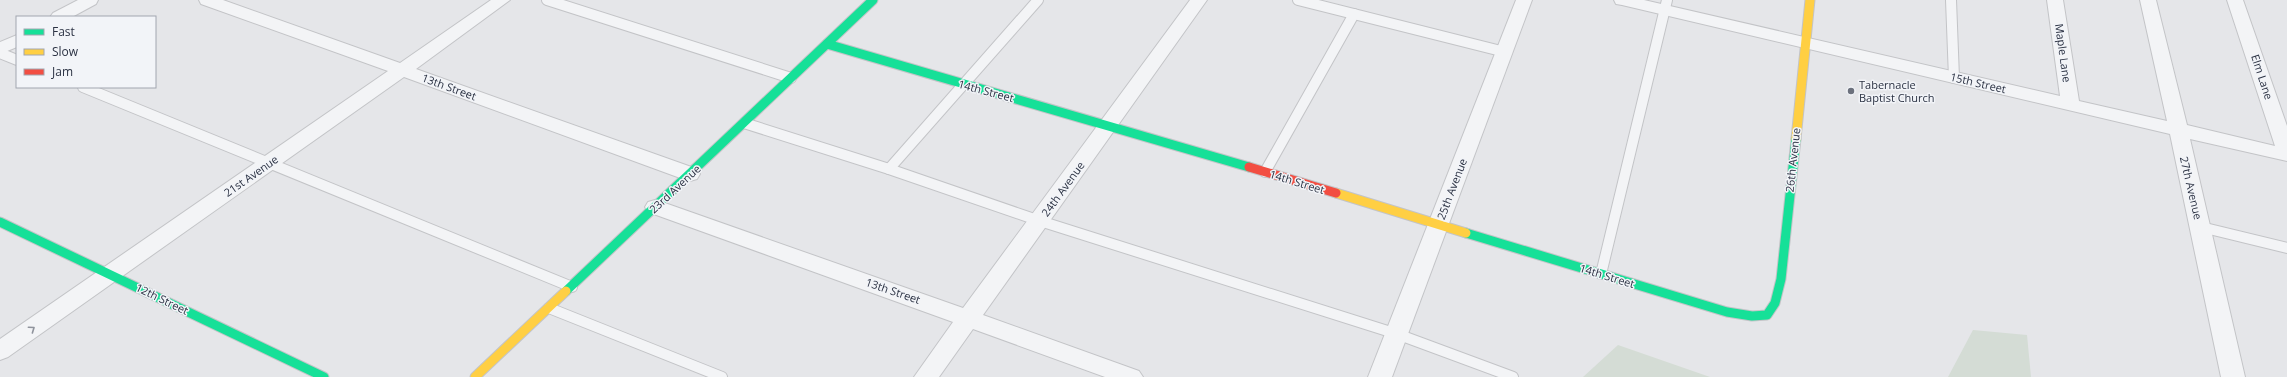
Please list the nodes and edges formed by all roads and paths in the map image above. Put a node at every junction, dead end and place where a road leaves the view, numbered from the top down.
1 (90, 0) edge
2 (207, 0) edge
3 (502, 0) edge
4 (547, 0) edge
5 (874, 0) edge
6 (1038, 0) edge
7 (1199, 0) edge
8 (1298, 0) edge
9 (1524, 0) edge
10 (1622, 0) edge
11 (1810, 0) edge
12 (1951, 0) edge
13 (2042, 0) edge
14 (2055, 0) edge
15 (2148, 0) edge
16 (2236, 0) edge
17 (1666, 5) edge
18 (1354, 14) junction
19 (61, 16) edge
20 (16, 41) edge
21 (1805, 42) junction
22 (827, 44) junction
23 (0, 49) edge
24 (1505, 52) junction
25 (0, 53) edge
26 (16, 60) edge
27 (402, 70) junction
28 (791, 78) junction
29 (1954, 78) junction
30 (964, 85) junction
31 (85, 88) edge
32 (2063, 104) junction
33 (744, 123) junction
34 (1110, 125) junction
35 (2178, 130) junction
36 (2287, 154) edge
37 (269, 163) junction
38 (889, 169) junction
39 (1265, 172) junction
40 (690, 174) junction
41 (655, 207) junction
42 (1040, 221) junction
43 (0, 222) edge
44 (1438, 225) junction
45 (2201, 227) junction
46 (2287, 248) edge
47 (110, 274) junction
48 (1601, 274) junction
49 (572, 287) junction
50 (549, 308) junction
51 (1767, 316) joint
52 (969, 318) junction
53 (1397, 334) junction
54 (0, 351) edge
55 (324, 377) edge
56 (475, 377) edge
57 (722, 377) edge
58 (926, 377) edge
59 (1131, 377) edge
60 (1380, 377) edge
61 (1513, 377) edge
62 (2233, 377) edge

1 - 19 street
2 - 27 street, 13th Street
3 - 27 street, 21st Avenue
4 - 28 lane
5 - 22 street, 23rd Avenue
6 - 30 lane
7 - 34 street, 24th Avenue
8 - 18 lane
9 - 24 street, 25th Avenue
10 - 17 street, 15th Street
11 - 21 street, 26th Avenue
12 - 29 lane
13 - 32 street, Maple Lane
14 - 32 street, Maple Lane
15 - 35 street, 27th Avenue
16 - 36 street, Elm Lane
17 - 21 street, 15th Street
17 - 48 lane
18 - 24 lane
18 - 39 lane
20 - 23 street
21 - 29 street, 15th Street
21 - 51 street, 26th Avenue
22 - 28 street, 23rd Avenue
22 - 30 street, 14th Street
24 - 44 street, 25th Avenue
25 - 26 lane
27 - 37 street, 21st Avenue
27 - 40 street, 13th Street
28 - 33 street, 23rd Avenue
29 - 32 street, 15th Street
30 - 34 street, 14th Street
30 - 38 lane
31 - 37 lane
32 - 35 street, 15th Street
33 - 38 lane
33 - 40 street, 23rd Avenue
34 - 39 street, 14th Street
34 - 42 street, 24th Avenue
35 - 36 street, 15th Street
35 - 45 street, 27th Avenue
37 - 47 street, 21st Avenue
37 - 49 lane
38 - 42 lane
39 - 44 street, 14th Street
40 - 41 street, 23rd Avenue
41 - 49 street, 23rd Avenue
41 - 52 street, 13th Street
42 - 52 street, 24th Avenue
42 - 53 lane
43 - 47 street, 12th Street
44 - 48 street, 14th Street
44 - 53 street, 25th Avenue
45 - 46 lane
45 - 62 street, 27th Avenue
54 -> 47 street, 21st Avenue
47 - 55 street, 12th Street
48 - 51 street, 14th Street
49 - 50 street, 23rd Avenue
50 - 56 street, 23rd Avenue
50 - 57 lane
52 - 58 street, 24th Avenue
52 - 59 street, 13th Street
53 - 60 street, 25th Avenue
53 - 61 lane

